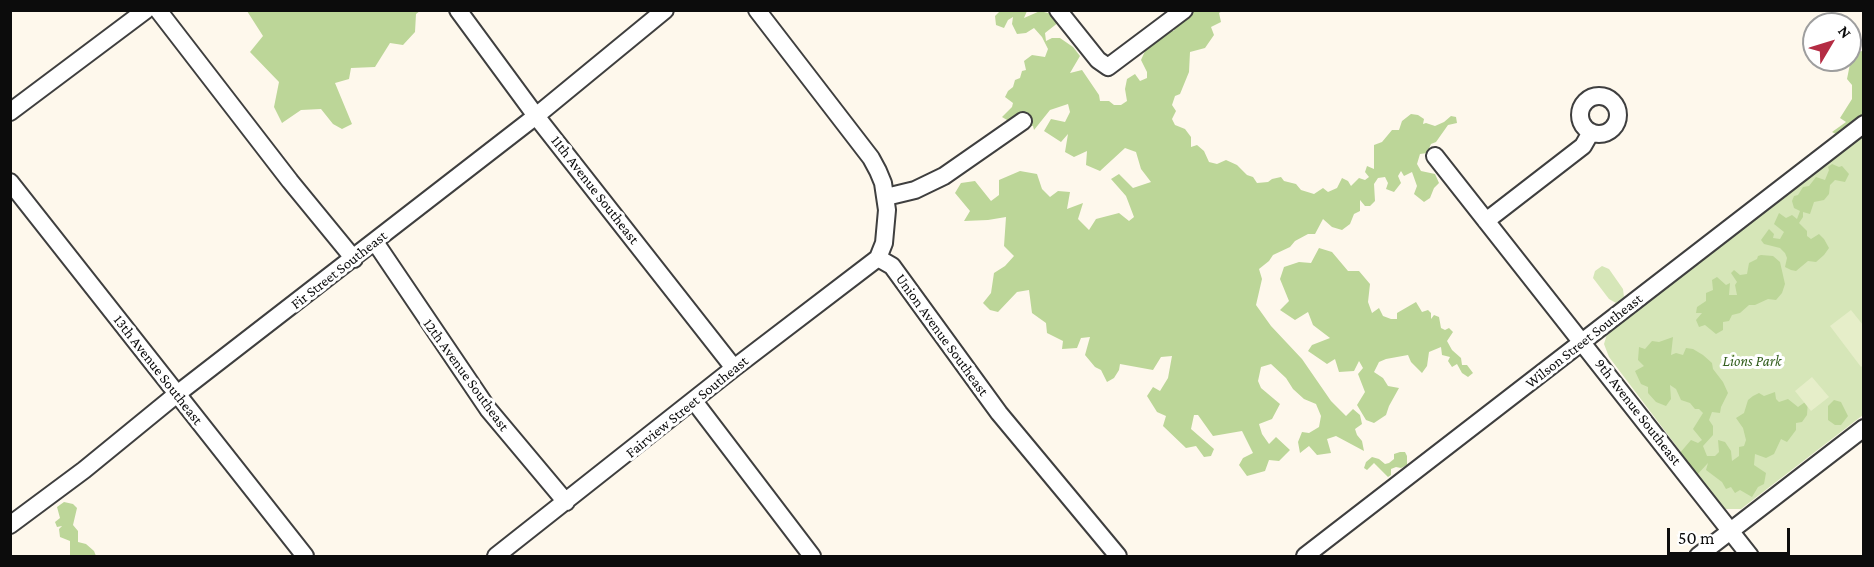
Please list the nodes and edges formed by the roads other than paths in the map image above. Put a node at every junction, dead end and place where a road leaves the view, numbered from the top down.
1 (146, 10) edge
2 (158, 10) edge
3 (458, 10) edge
4 (665, 10) edge
5 (757, 10) edge
6 (1058, 10) edge
7 (1184, 10) edge
8 (10, 112) edge
9 (536, 116) junction
10 (1023, 121) dead end
11 (1863, 124) edge
12 (1591, 132) dead end
13 (1435, 156) dead end
14 (10, 182) edge
15 (886, 197) junction
16 (1486, 221) junction
17 (375, 242) junction
18 (878, 258) junction
19 (354, 259) junction
20 (1583, 342) junction
21 (734, 368) junction
22 (177, 394) junction
23 (694, 401) junction
24 (1863, 428) edge
25 (566, 502) junction
26 (10, 525) edge
27 (1731, 531) junction
28 (305, 556) edge
29 (496, 556) edge
30 (812, 556) edge
31 (1118, 556) edge
32 (1305, 556) edge
33 (1698, 556) edge
34 (1750, 556) edge

1 - 8 street
2 - 19 street
3 - 9 street, 11th Avenue Southeast
4 - 9 street, Fir Street Southeast
5 - 15 street
6 - 7 street
9 - 17 street, Fir Street Southeast
9 - 21 street, 11th Avenue Southeast
10 - 15 street
11 - 20 street, Wilson Street Southeast
12 - 16 street
13 - 16 street, 9th Avenue Southeast
14 - 22 street, 13th Avenue Southeast
15 - 18 street
16 - 20 street, 9th Avenue Southeast
17 - 19 street, Fir Street Southeast
17 - 25 street, 12th Avenue Southeast
18 - 21 street, Fairview Street Southeast
18 - 31 street, Union Avenue Southeast
19 - 22 street, Fir Street Southeast
20 - 27 street, 9th Avenue Southeast
20 - 32 street, Wilson Street Southeast
21 - 23 street, Fairview Street Southeast
22 - 26 street, Fir Street Southeast
22 - 28 street, 13th Avenue Southeast
23 - 25 street, Fairview Street Southeast
23 - 30 street
24 - 27 street
25 - 29 street, Fairview Street Southeast
27 - 33 street
27 - 34 street, 9th Avenue Southeast

